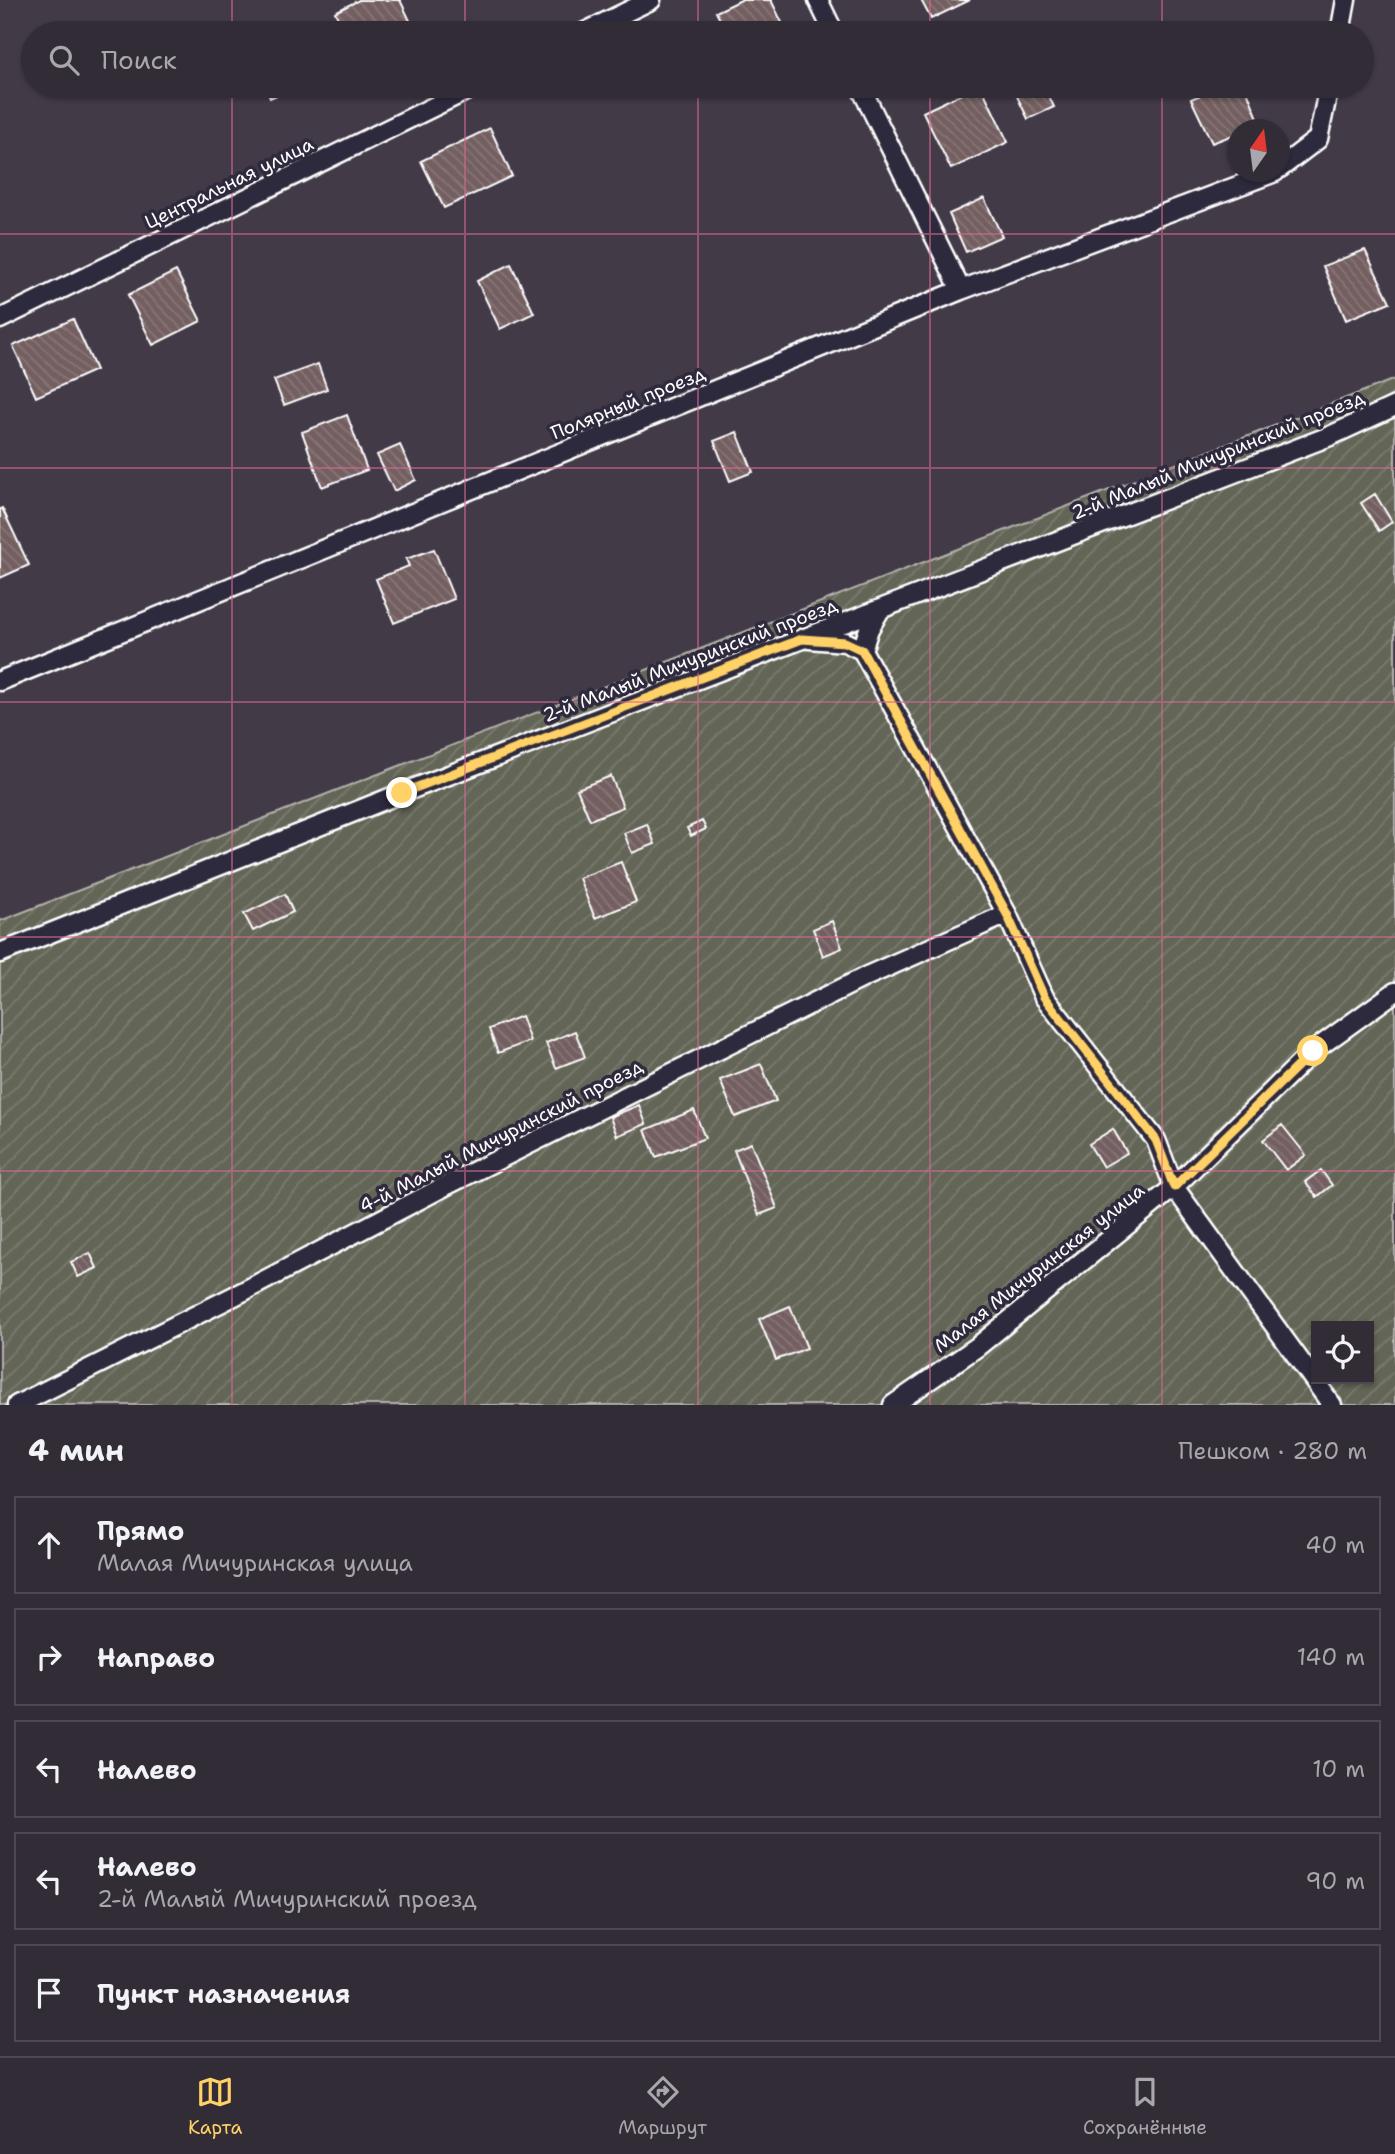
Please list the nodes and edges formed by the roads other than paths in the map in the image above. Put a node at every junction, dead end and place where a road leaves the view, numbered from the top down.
1 (651, 0) edge
2 (818, 0) edge
3 (1346, 0) edge
4 (608, 21) edge
5 (828, 21) edge
6 (1342, 21) edge
7 (451, 98) edge
8 (866, 98) edge
9 (1327, 98) edge
10 (1290, 160) edge
11 (1245, 182) edge
12 (961, 290) junction
13 (0, 318) edge
14 (1395, 406) edge
15 (880, 610) junction
16 (802, 639) junction
17 (862, 650) junction
18 (0, 681) edge
19 (1007, 914) junction
20 (0, 953) edge
21 (1395, 992) edge
22 (1174, 1187) junction
23 (17, 1405) edge
24 (893, 1405) edge
25 (1332, 1405) edge

1 - 4 lane
2 - 5 lane
3 - 6 lane
7 - 13 lane, Центральная улица
8 - 12 lane
9 - 10 lane, Полярный проезд
11 - 12 lane, Полярный проезд
12 - 18 lane, Полярный проезд
14 - 15 lane, 2-й Малый Мичуринский проезд
15 - 16 lane, 2-й Малый Мичуринский проезд
15 - 17 lane
16 - 17 lane
16 - 20 lane, 2-й Малый Мичуринский проезд
17 - 19 lane
19 - 22 lane
19 - 23 lane, 4-й Малый Мичуринский проезд
21 - 22 lane, Малая Мичуринская улица
22 - 24 lane, Малая Мичуринская улица
22 - 25 lane

